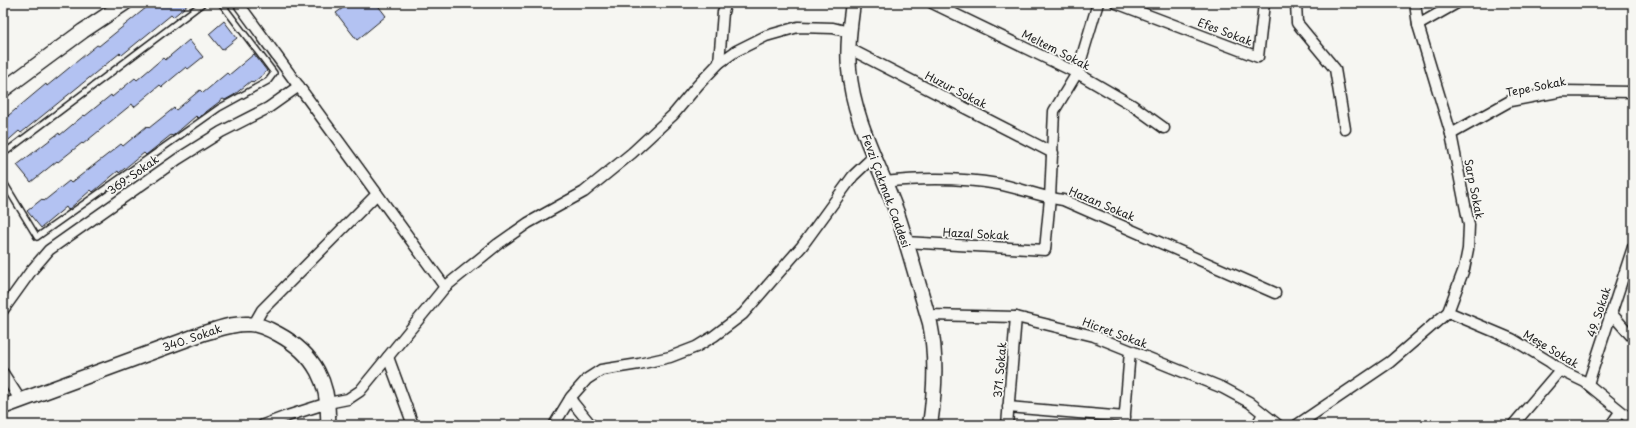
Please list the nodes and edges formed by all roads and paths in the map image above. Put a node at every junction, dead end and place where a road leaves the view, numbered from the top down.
1 (116, 3) edge
2 (125, 3) edge
3 (204, 3) edge
4 (221, 3) edge
5 (238, 3) edge
6 (726, 3) edge
7 (853, 3) edge
8 (932, 3) edge
9 (1098, 3) edge
10 (1116, 3) edge
11 (1264, 3) edge
12 (1296, 3) edge
13 (1415, 3) edge
14 (1457, 3) edge
15 (1418, 25) junction
16 (84, 31) junction
17 (849, 32) junction
18 (848, 48) junction
19 (720, 63) junction
20 (1076, 73) junction
21 (299, 86) junction
22 (3, 90) edge
23 (1633, 92) edge
24 (1164, 128) dead end
25 (1345, 129) dead end
26 (1451, 134) junction
27 (1053, 153) junction
28 (3, 154) edge
29 (874, 156) junction
30 (3, 181) edge
31 (884, 182) junction
32 (377, 194) junction
33 (1050, 198) junction
34 (905, 242) junction
35 (1633, 246) edge
36 (445, 287) junction
37 (1275, 293) dead end
38 (3, 310) edge
39 (1448, 312) junction
40 (1611, 313) junction
41 (928, 315) junction
42 (1016, 317) junction
43 (254, 324) junction
44 (1633, 338) edge
45 (1130, 351) junction
46 (388, 357) junction
47 (1560, 370) junction
48 (3, 374) edge
49 (1588, 384) junction
50 (570, 399) junction
51 (21, 400) junction
52 (328, 403) junction
53 (3, 407) edge
54 (1008, 407) junction
55 (1620, 412) junction
56 (1263, 414) junction
57 (1124, 421) edge
58 (1633, 421) edge
59 (263, 425) edge
60 (328, 425) edge
61 (413, 425) edge
62 (554, 425) edge
63 (591, 425) edge
64 (930, 425) edge
65 (1007, 425) edge
66 (1257, 425) edge
67 (1278, 425) edge
68 (1297, 425) edge
69 (1513, 425) edge
70 (1611, 425) edge

1 - 16 street
2 - 16 street
3 - 28 lane
4 - 30 lane
5 - 21 street
6 - 19 street
7 - 17 street, Fevzi Çakmak Caddesi
8 - 20 street, Meltem Sokak
9 - 20 street
10 - 11 street, Efes Sokak
12 - 25 street
13 - 15 street, Sarp Sokak
14 - 15 street
15 - 26 street, Sarp Sokak
16 - 22 street
17 - 18 street, Fevzi Çakmak Caddesi
17 - 19 street
18 - 27 street, Huzur Sokak
18 - 29 street, Fevzi Çakmak Caddesi
19 - 36 street
20 - 24 street, Meltem Sokak
20 - 27 street
21 - 32 street
21 - 38 street, 369. Sokak
23 - 26 street, Tepe Sokak
26 - 39 street, Sarp Sokak
27 - 33 street
29 - 31 street, Fevzi Çakmak Caddesi
29 - 50 street
31 - 33 street, Hazan Sokak
31 - 34 street, Fevzi Çakmak Caddesi
32 - 36 street
32 - 43 street
33 - 34 street, Hazal Sokak
33 - 37 street, Hazan Sokak
34 - 41 street, Fevzi Çakmak Caddesi
35 - 40 street, 49. Sokak
36 - 46 street
39 - 47 street, Meşe Sokak
39 - 68 street, Sarp Sokak
40 - 44 street
40 - 49 street, 49. Sokak
41 - 42 street, Hicret Sokak
41 - 64 street, Fevzi Çakmak Caddesi
42 - 45 street, Hicret Sokak
42 - 54 street, 371. Sokak
43 - 51 street, 340. Sokak
43 - 52 street, 340. Sokak
45 - 56 street, Hicret Sokak
45 - 57 street
46 - 52 street
46 - 61 street
47 - 49 street, Meşe Sokak
47 - 69 street
48 - 51 street
49 - 55 street, Meşe Sokak
50 - 62 street
50 - 63 street
51 - 53 street, 340. Sokak
52 - 59 street
52 - 60 street, 340. Sokak
54 - 57 street
54 - 65 street, 371. Sokak
55 - 58 street, Meşe Sokak
55 - 70 street
56 - 66 street
56 - 67 street, Hicret Sokak

